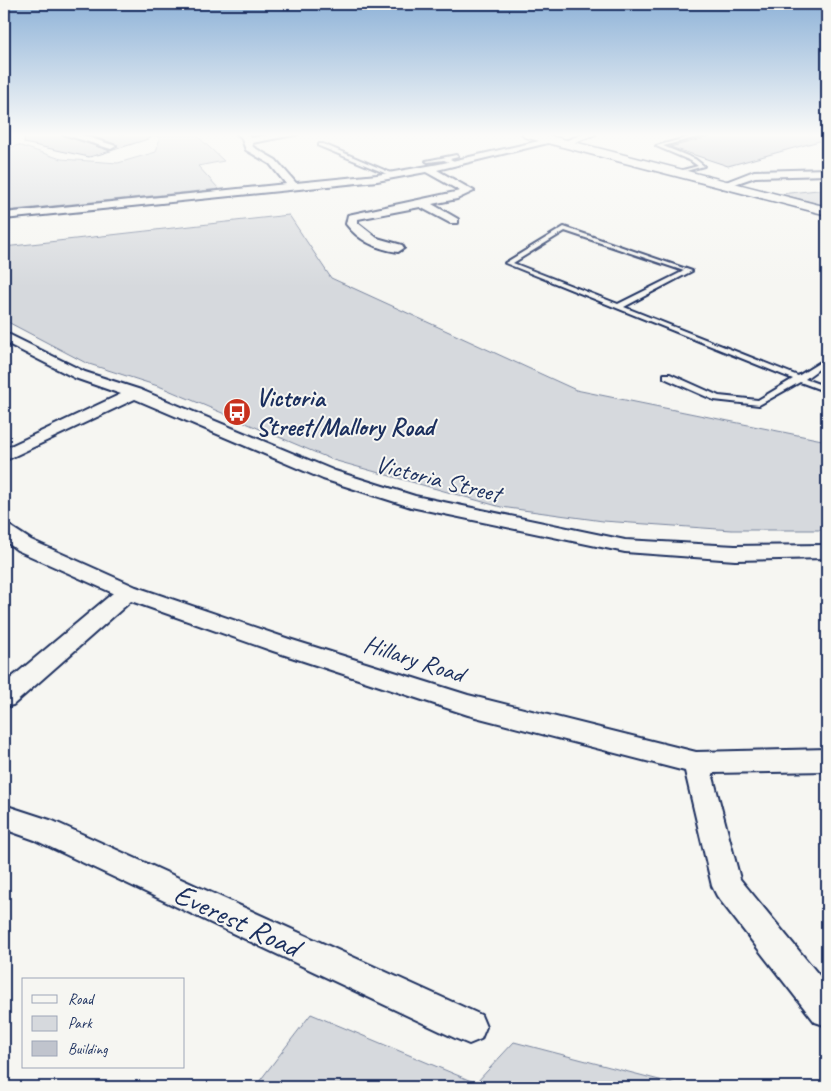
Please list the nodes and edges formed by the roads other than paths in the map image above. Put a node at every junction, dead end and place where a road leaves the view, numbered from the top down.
1 (303, 185) edge
2 (459, 185) edge
3 (723, 185) edge
4 (293, 186) joint
5 (421, 203) junction
6 (827, 211) edge
7 (4, 216) edge
8 (454, 221) dead end
9 (398, 248) dead end
10 (620, 306) junction
11 (4, 336) edge
12 (827, 360) edge
13 (668, 376) dead end
14 (799, 379) junction
15 (827, 390) edge
16 (135, 393) junction
17 (4, 456) edge
18 (4, 531) edge
19 (827, 552) edge
20 (128, 592) junction
21 (4, 698) edge
22 (827, 760) edge
23 (696, 763) junction
24 (4, 817) edge
25 (827, 1010) edge
26 (469, 1027) dead end

1 - 4 street
2 - 5 street
3 - 6 street
4 - 7 street
5 - 8 street
5 - 9 street
10 - 10 lane
10 - 14 lane
11 - 16 street, Victoria Street
12 - 14 lane
13 - 14 lane
14 - 15 lane
16 - 17 street
16 - 19 street, Victoria Street
18 - 20 street, Hillary Road
20 - 21 street
20 - 23 street, Hillary Road
22 - 23 street, Hillary Road
23 - 25 street
24 - 26 street, Everest Road

